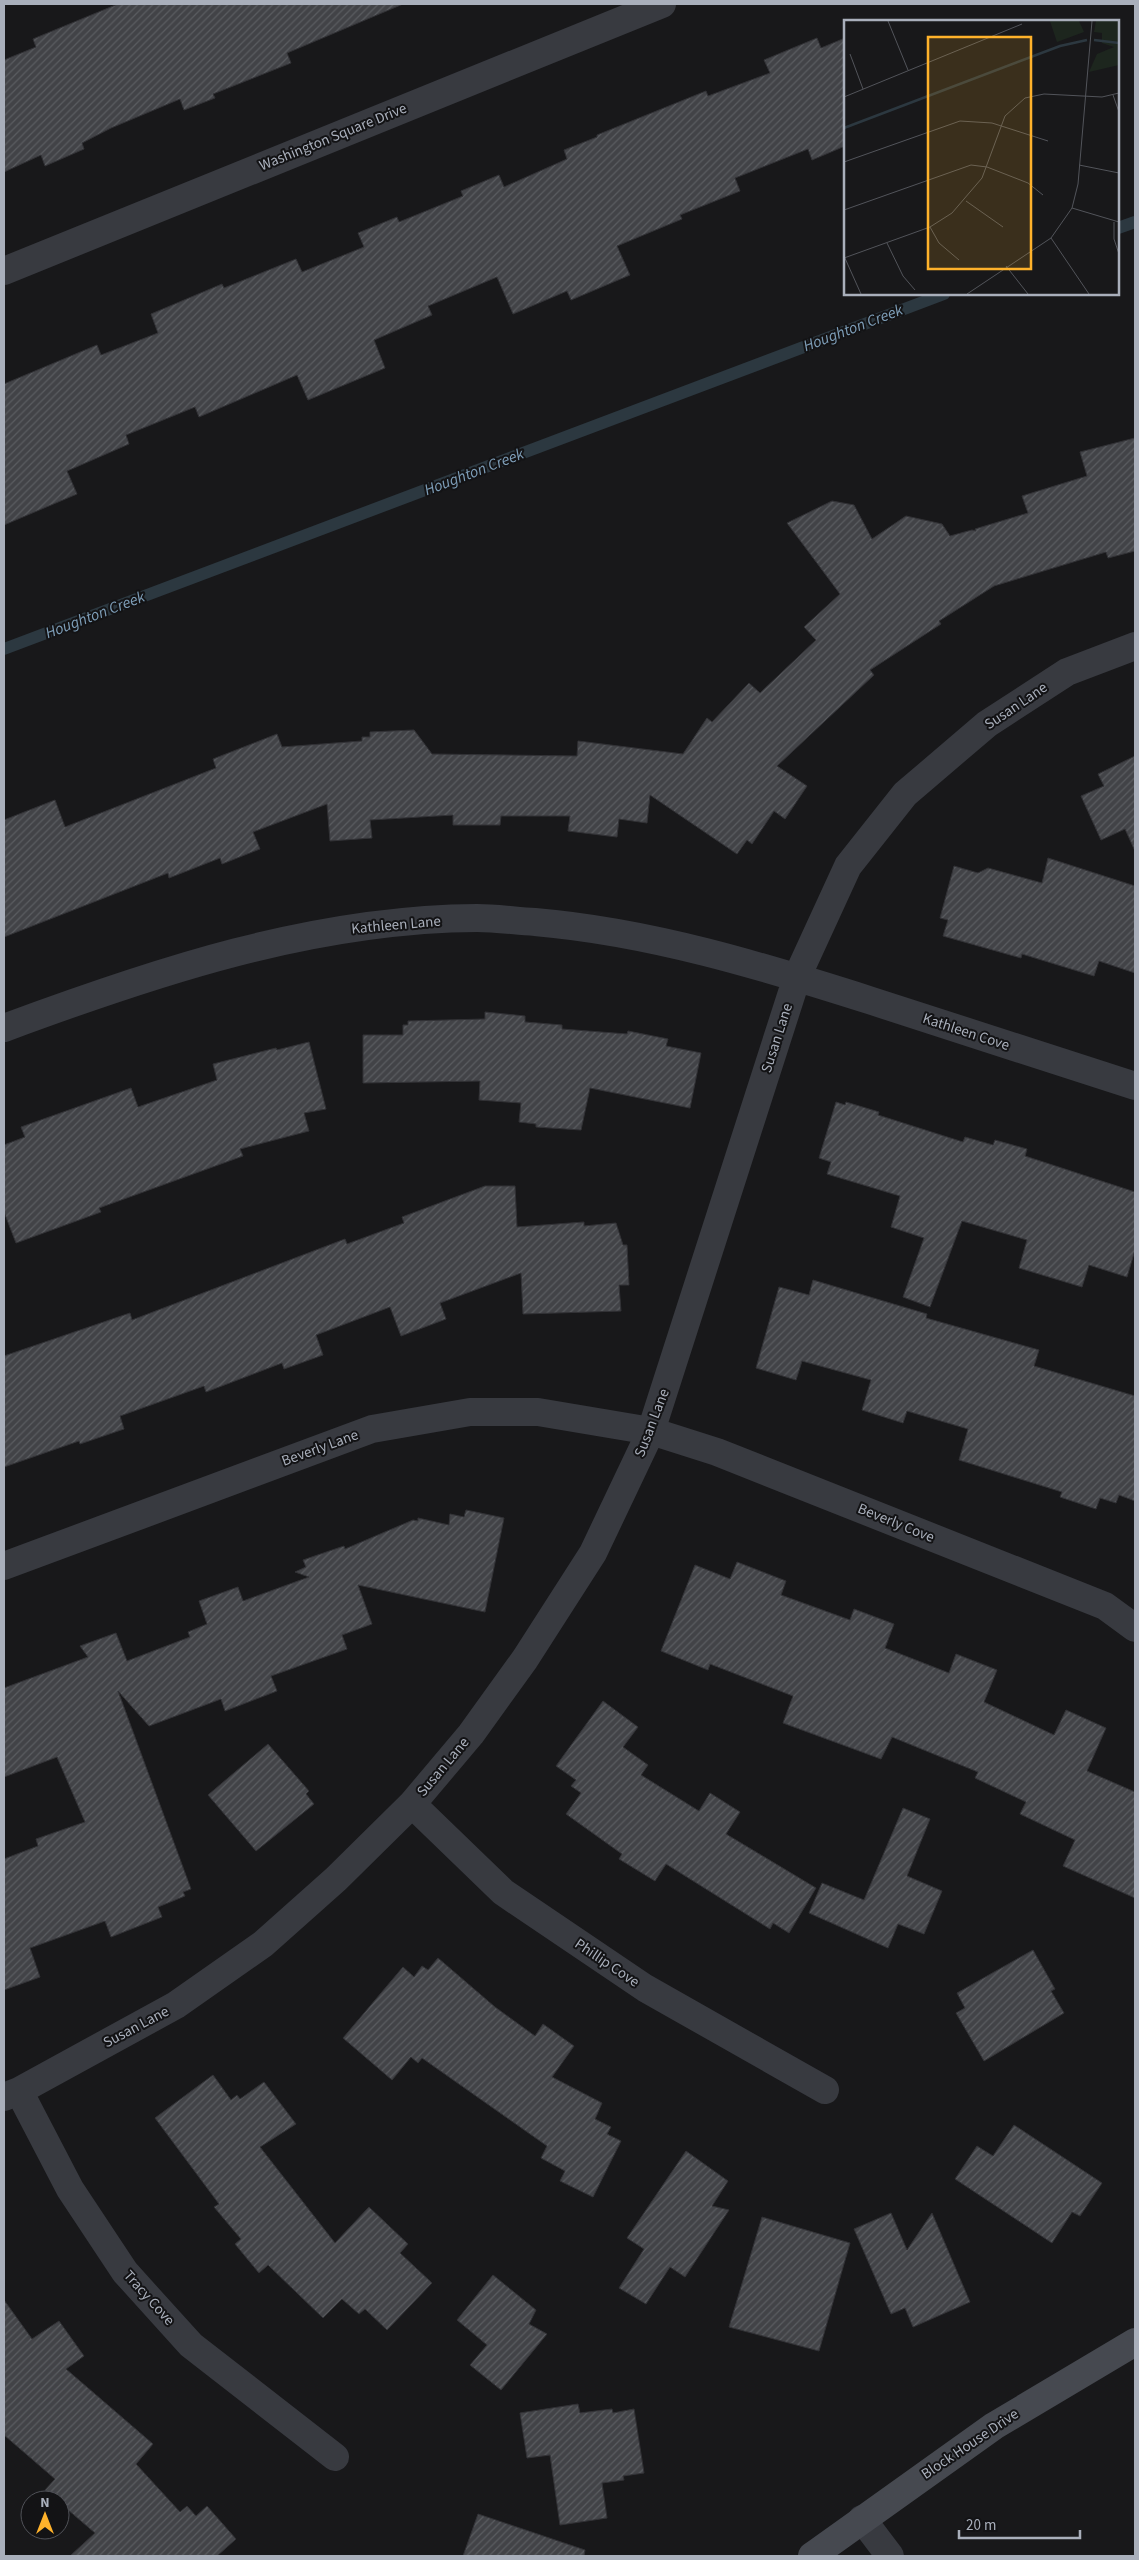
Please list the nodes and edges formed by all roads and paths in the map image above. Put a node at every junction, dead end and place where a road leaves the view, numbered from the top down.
1 (662, 4) edge
2 (4, 270) edge
3 (1135, 646) edge
4 (797, 977) junction
5 (4, 1028) edge
6 (1135, 1086) edge
7 (651, 1431) junction
8 (4, 1566) edge
9 (1135, 1628) edge
10 (412, 1804) junction
11 (825, 2090) dead end
12 (11, 2094) edge
13 (1135, 2342) edge
14 (335, 2457) dead end
15 (862, 2519) junction
16 (812, 2556) edge
17 (890, 2556) edge

1 - 2 street, Washington Square Drive
3 - 4 street, Susan Lane
4 - 5 street, Kathleen Lane
4 - 6 street, Kathleen Cove
4 - 7 street, Susan Lane
7 - 8 street, Beverly Lane
7 - 9 street, Beverly Cove
7 - 10 street, Susan Lane
10 - 11 street, Phillip Cove
10 - 12 street, Susan Lane
12 - 14 street, Tracy Cove
13 - 15 street, Block House Drive
15 - 16 street, Block House Drive
15 - 17 street

